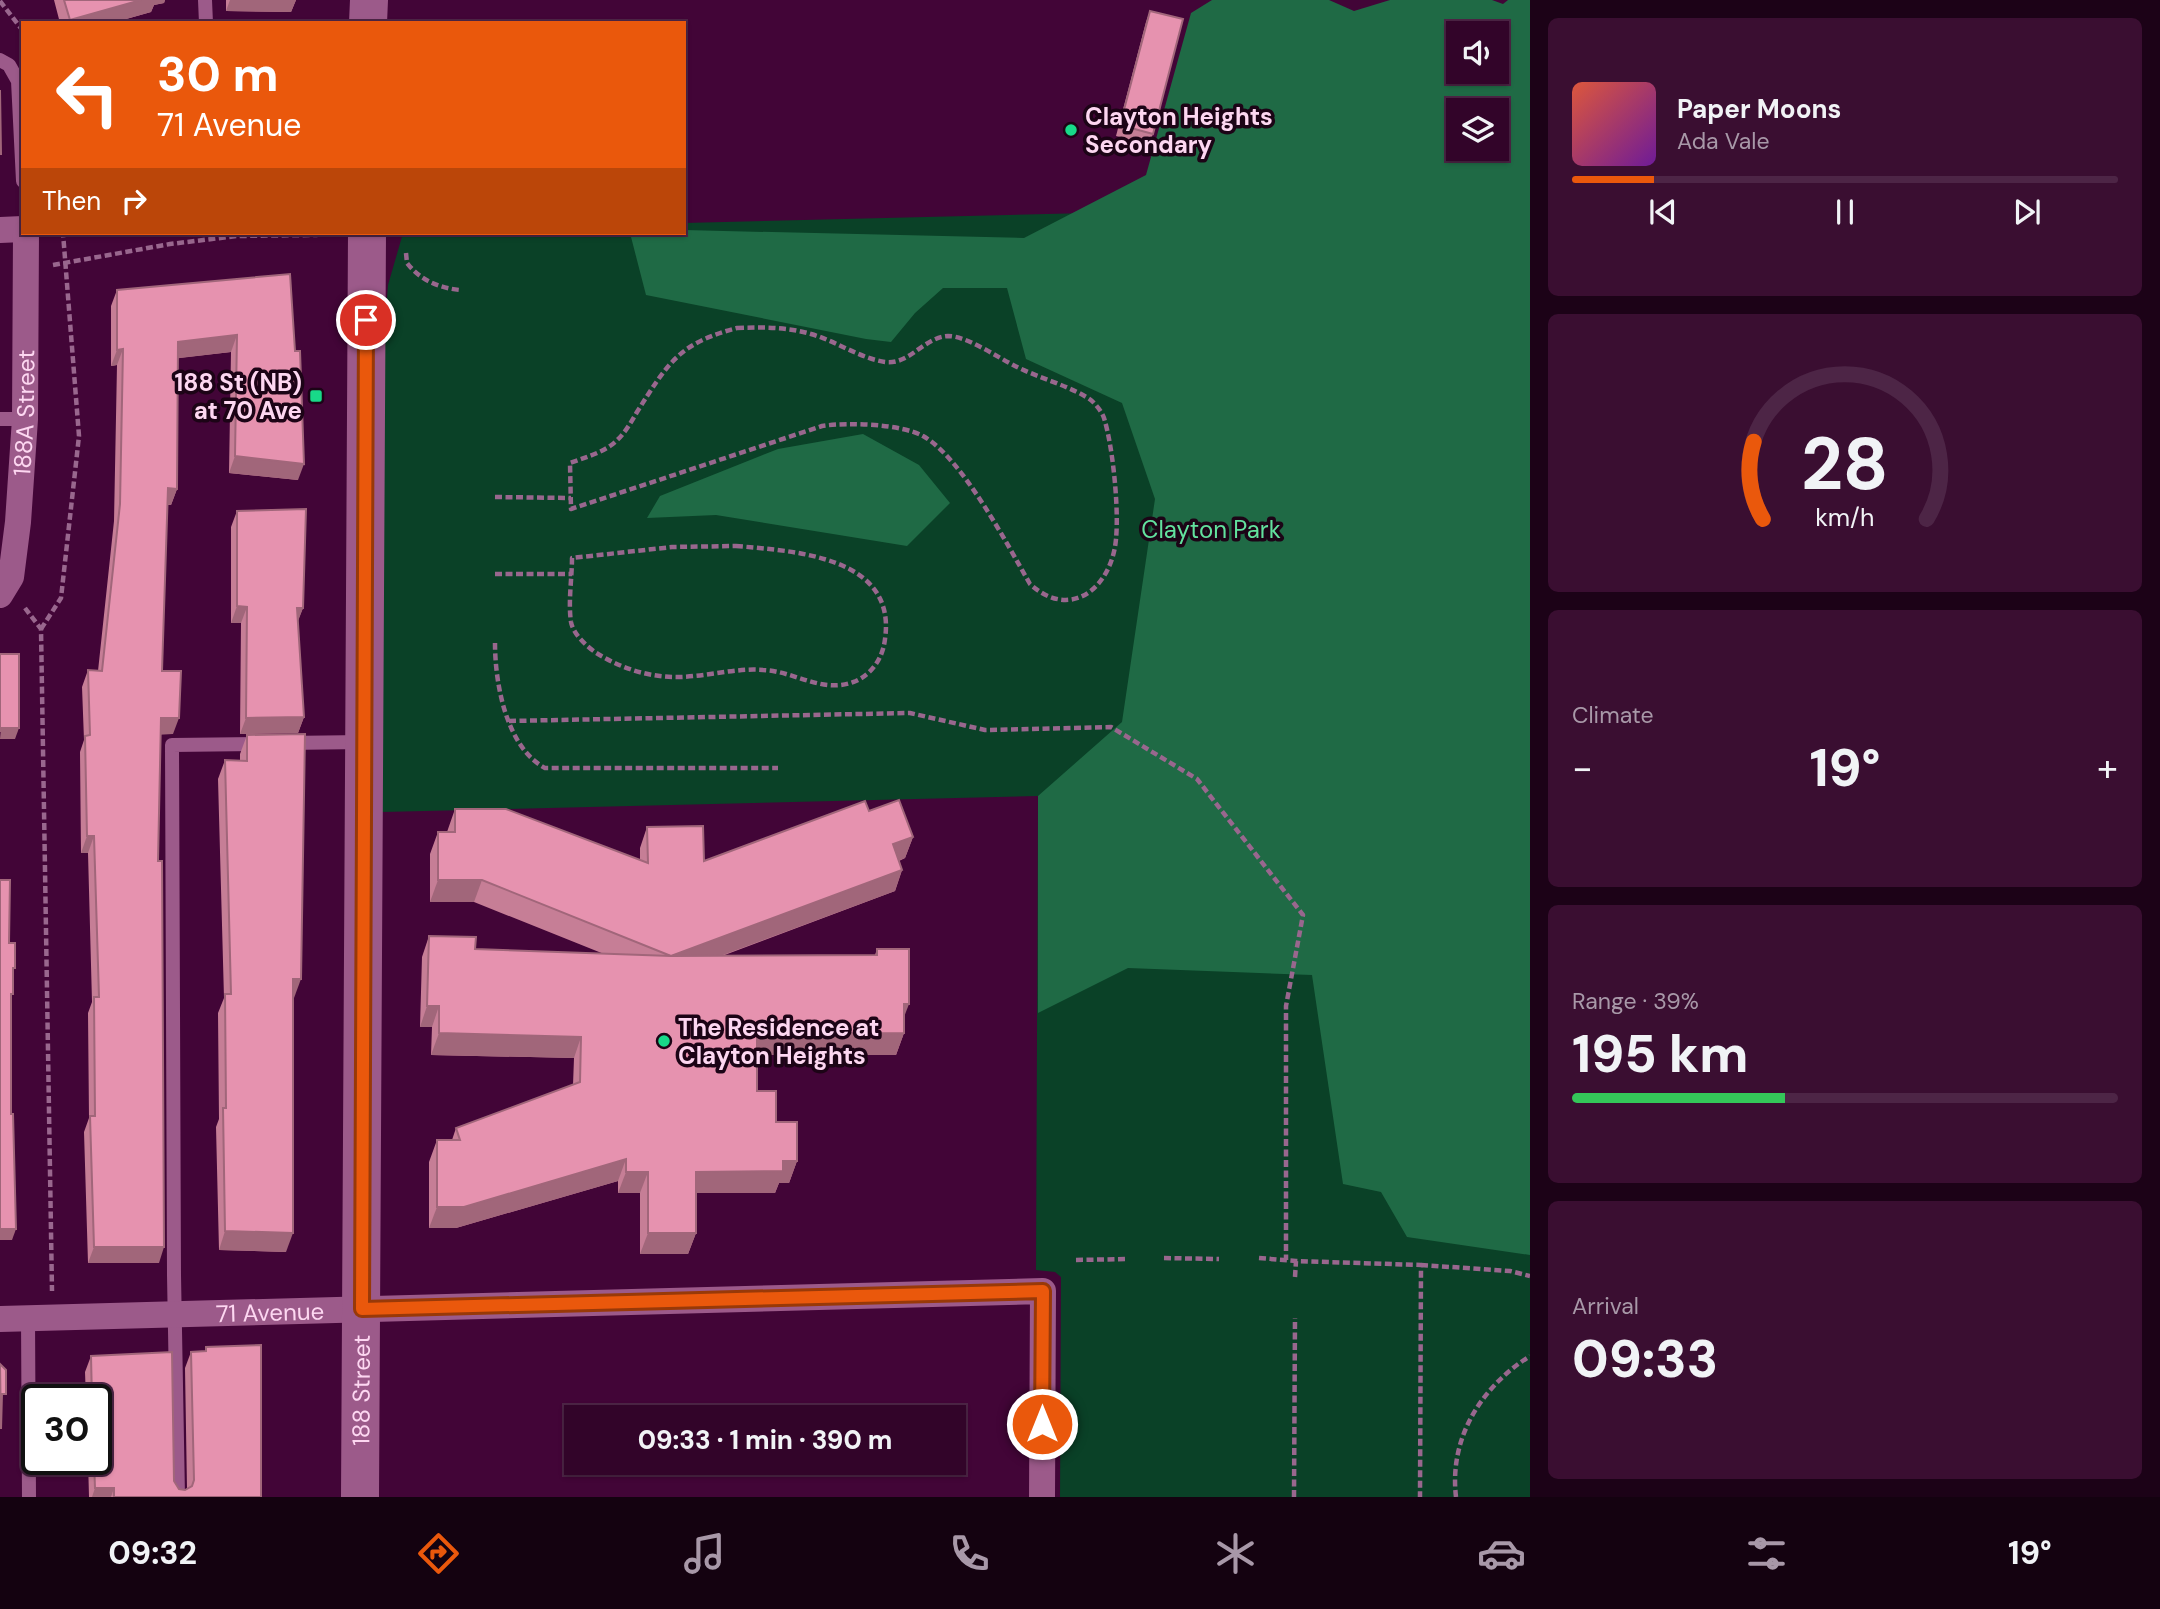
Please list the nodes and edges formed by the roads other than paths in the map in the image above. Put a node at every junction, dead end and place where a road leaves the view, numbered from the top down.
1 (205, 0) edge
2 (369, 0) edge
3 (206, 21) edge
4 (369, 21) edge
5 (0, 60) edge
6 (21, 141) edge
7 (0, 230) edge
8 (21, 231) edge
9 (24, 235) edge
10 (367, 235) edge
11 (13, 419) edge
12 (9, 598) edge
13 (363, 741) junction
14 (362, 1309) junction
15 (174, 1314) junction
16 (28, 1318) junction
17 (0, 1319) edge
18 (29, 1497) edge
19 (178, 1497) edge
20 (360, 1497) edge
21 (1042, 1497) edge

1 - 3 lane
2 - 4 street
5 - 6 lane
7 - 8 street
9 - 11 street, 188A Street
10 - 13 street, 188 Street
11 - 12 street, 188A Street
13 - 14 street, 188 Street
13 - 15 lane
14 - 15 street, 71 Avenue
14 - 20 street, 188 Street
14 - 21 street, 71 Avenue
15 - 16 street, 71 Avenue
15 - 19 lane
16 - 17 street, 71 Avenue
16 - 18 lane

